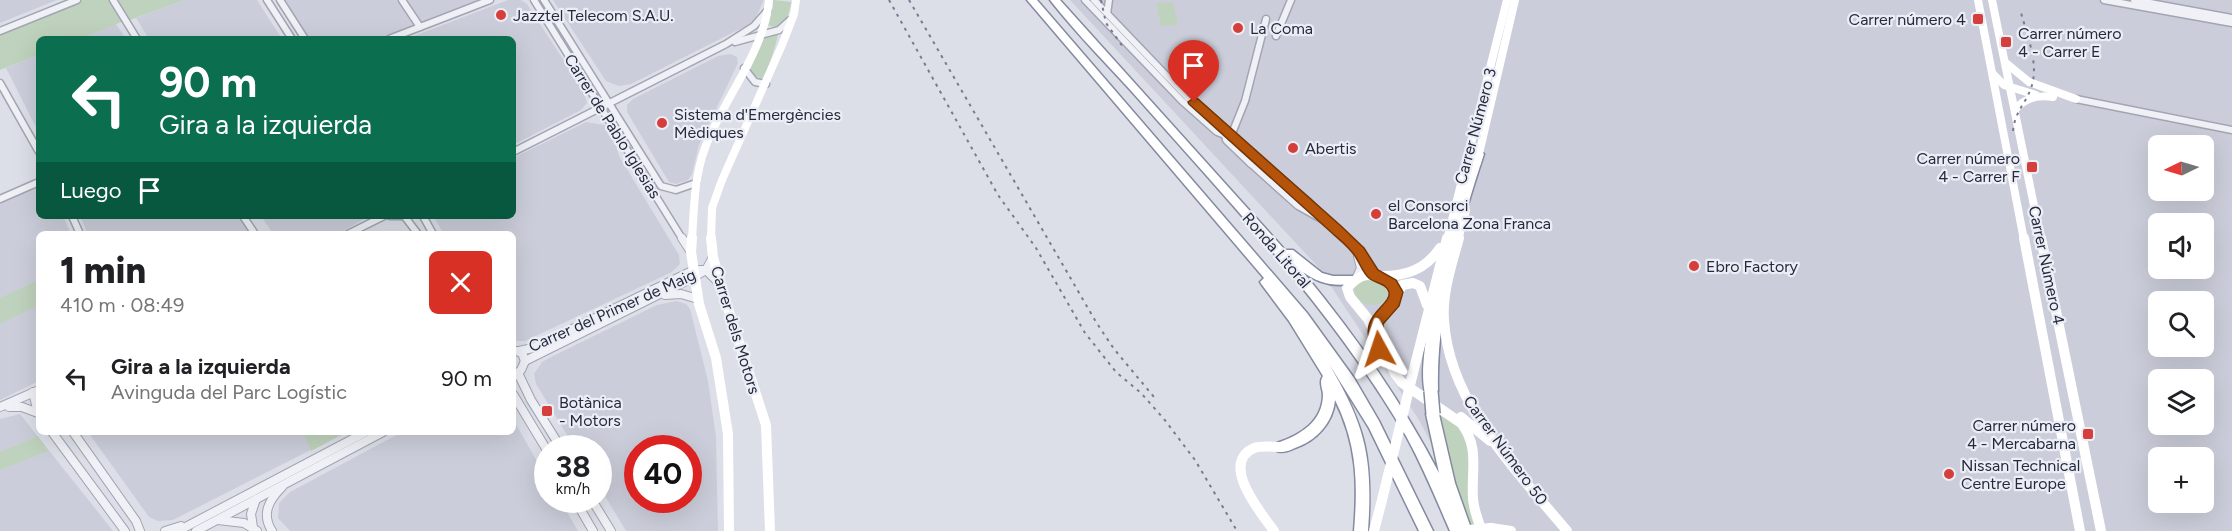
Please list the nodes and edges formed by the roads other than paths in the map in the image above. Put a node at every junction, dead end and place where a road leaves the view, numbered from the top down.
1 (71, 0) edge
2 (76, 0) edge
3 (113, 0) edge
4 (267, 0) edge
5 (280, 0) edge
6 (402, 0) edge
7 (490, 0) edge
8 (534, 0) edge
9 (544, 0) edge
10 (796, 0) edge
11 (1032, 0) edge
12 (1055, 0) edge
13 (1085, 0) edge
14 (1094, 0) edge
15 (1109, 0) edge
16 (1291, 0) edge
17 (1500, 0) edge
18 (1507, 0) edge
19 (1515, 0) edge
20 (1978, 0) edge
21 (1992, 0) edge
22 (2104, 0) edge
23 (2134, 0) edge
24 (770, 4) edge
25 (794, 14) junction
26 (1107, 14) junction
27 (1503, 18) junction
28 (2232, 18) edge
29 (1266, 19) dead end
30 (2232, 23) edge
31 (420, 27) junction
32 (762, 27) junction
33 (0, 30) edge
34 (779, 30) junction
35 (746, 32) junction
36 (135, 36) edge
37 (290, 36) edge
38 (303, 36) edge
39 (397, 36) edge
40 (758, 36) junction
41 (1276, 36) dead end
42 (726, 44) junction
43 (782, 45) junction
44 (2005, 62) junction
45 (744, 68) junction
46 (1993, 74) junction
47 (0, 82) edge
48 (765, 84) junction
49 (2008, 86) junction
50 (2042, 93) junction
51 (1996, 95) junction
52 (2076, 99) joint
53 (604, 106) junction
54 (1187, 106) junction
55 (2015, 110) junction
56 (2232, 130) edge
57 (1227, 134) junction
58 (36, 147) edge
59 (516, 150) edge
60 (1478, 154) junction
61 (1251, 164) junction
62 (1174, 166) junction
63 (36, 183) edge
64 (696, 183) junction
65 (1277, 186) junction
66 (0, 199) edge
67 (1238, 204) junction
68 (1314, 208) junction
69 (378, 219) edge
70 (1328, 222) junction
71 (354, 231) edge
72 (1446, 238) junction
73 (1355, 249) junction
74 (691, 252) junction
75 (713, 257) junction
76 (706, 270) junction
77 (694, 273) junction
78 (1376, 275) junction
79 (1355, 278) junction
80 (721, 287) junction
81 (659, 296) junction
82 (1396, 297) junction
83 (698, 299) junction
84 (1356, 305) junction
85 (1385, 310) junction
86 (1427, 316) junction
87 (1376, 337) junction
88 (516, 350) edge
89 (1315, 354) junction
90 (525, 361) junction
91 (516, 375) edge
92 (36, 391) edge
93 (516, 399) edge
94 (5, 407) edge
95 (1435, 410) junction
96 (36, 412) edge
97 (54, 435) edge
98 (75, 435) edge
99 (361, 435) edge
100 (377, 435) edge
101 (538, 435) edge
102 (553, 435) edge
103 (1282, 447) joint
104 (1522, 475) junction
105 (289, 478) junction
106 (256, 499) junction
107 (583, 513) edge
108 (600, 513) edge
109 (216, 520) junction
110 (189, 524) junction
111 (255, 529) edge
112 (1486, 530) edge
113 (125, 531) edge
114 (140, 531) edge
115 (165, 531) edge
116 (178, 531) edge
117 (196, 531) edge
118 (272, 531) edge
119 (593, 531) edge
120 (610, 531) edge
121 (729, 531) edge
122 (770, 531) edge
123 (1274, 531) edge
124 (1361, 531) edge
125 (1374, 531) edge
126 (1426, 531) edge
127 (1457, 531) edge
128 (1465, 531) edge
129 (1511, 531) edge
130 (1567, 531) edge
131 (2080, 531) edge
132 (2101, 531) edge

1 - 33 street
2 - 33 street
3 - 36 street
4 - 37 street
5 - 38 street
6 - 31 street
7 - 31 street
8 - 53 street, Carrer de Pablo Iglesias
9 - 53 street, Carrer de Pablo Iglesias
10 - 25 street, Carrer dels Motors
11 - 62 highway, Ronda Litoral
12 - 67 highway, Ronda Litoral
13 - 54 street
14 - 26 street
15 - 26 street
16 - 41 street
17 - 27 street
18 - 27 street, Carrer Número 3
19 - 60 street, Carrer Número 3
20 - 46 street, Carrer Número 4
21 - 44 street, Carrer Número 4
22 - 30 street
23 - 28 street
24 - 32 street, Carrer dels Motors
24 - 35 street
25 - 34 street
25 - 43 street, Carrer dels Motors
26 - 57 street
27 - 72 street, Carrer Número 3
29 - 57 street
31 - 39 street
32 - 34 street
32 - 35 street
32 - 40 street, Carrer dels Motors
34 - 40 street
34 - 43 street
35 - 42 street
40 - 42 street
40 - 45 street, Carrer dels Motors
42 - 53 street
43 - 48 street, Carrer dels Motors
44 - 49 street, Carrer Número 4
44 - 50 street
45 - 48 street
45 - 64 street, Carrer dels Motors
46 - 49 street
46 - 51 street, Carrer Número 4
47 - 58 street
48 - 75 street, Carrer dels Motors
49 - 50 street
49 - 51 street
49 - 55 street, Carrer Número 4
50 - 52 street
50 - 55 street
51 - 131 street, Carrer Número 4
52 - 56 street
53 - 59 street
53 - 64 street, Carrer de Pablo Iglesias
53 - 74 street, Carrer de Pablo Iglesias
54 - 57 street
54 - 61 street
55 - 132 street, Carrer Número 4
57 - 61 street
57 - 68 street
60 - 95 highway, bridge
60 - 104 street, Carrer Número 50
61 - 65 street
62 - 89 highway
62 - 126 highway, Ronda Litoral
63 - 66 street
64 - 74 street, Carrer dels Motors
65 - 68 street
65 - 70 street
67 - 79 highway
67 - 127 highway, Ronda Litoral
68 - 70 street
69 - 71 street
70 - 73 street
72 - 78 street
72 - 86 street, Carrer Número 3
73 - 78 street
73 - 79 street
74 - 77 street, Carrer dels Motors
75 - 76 street, Carrer del Primer de Maig
75 - 80 street, Carrer dels Motors
76 - 77 street, Carrer del Primer de Maig
76 - 80 street, Carrer del Primer de Maig
77 - 81 street, Carrer del Primer de Maig
77 - 83 street, Carrer dels Motors
77 - 88 street, Carrer del Primer de Maig
78 - 79 street
78 - 82 street
79 - 84 street
80 - 122 street, Carrer dels Motors
81 - 83 street, Carrer del Primer de Maig
81 - 90 street, Carrer del Primer de Maig
82 - 85 street
82 - 86 street
83 - 121 street, Carrer dels Motors
84 - 85 street
84 - 87 street
85 - 87 street
86 - 125 street, Carrer Número 3, bridge
87 - 95 street
88 - 90 street
89 - 103 highway
89 - 124 highway
90 - 91 street
91 - 102 street
92 - 94 street
93 - 101 street
94 - 96 street
95 - 104 street
95 - 112 street
95 - 128 highway
97 - 113 street
98 - 114 street
99 - 105 street
100 - 105 street
103 - 123 street
104 - 130 street, Carrer Número 50
105 - 106 street
105 - 110 street
105 - 118 street
106 - 109 street
106 - 111 street
107 - 119 street
108 - 120 street
109 - 111 street
109 - 117 street
110 - 115 street
110 - 116 street
112 - 127 street, bridge
112 - 129 street

